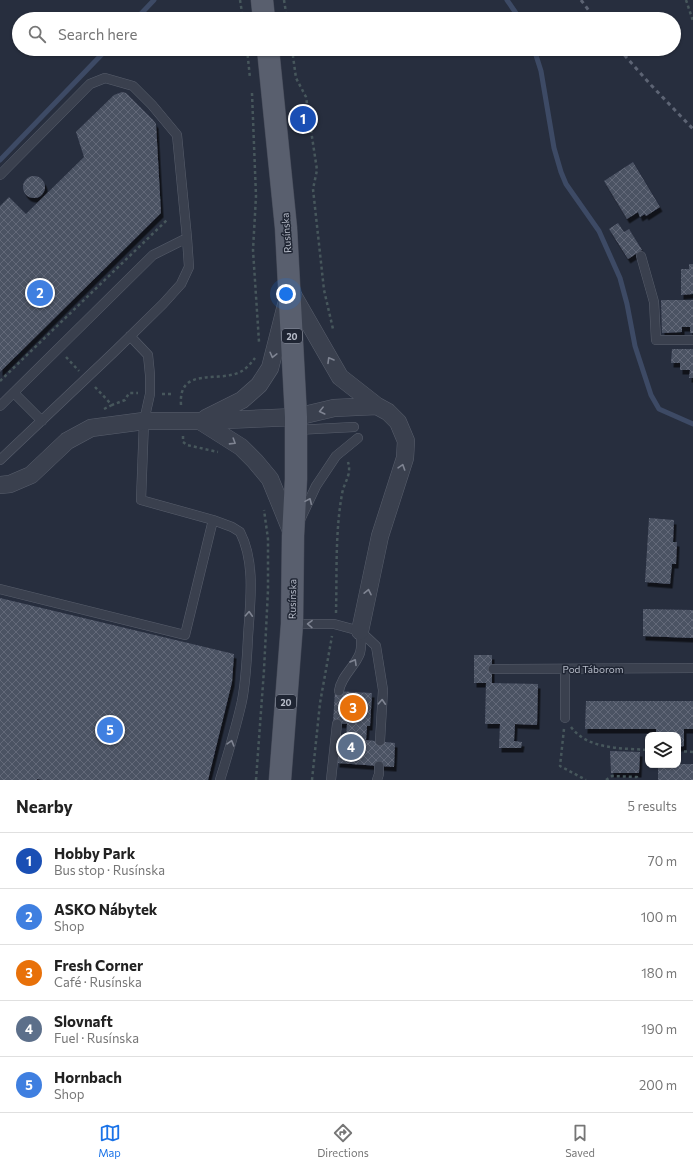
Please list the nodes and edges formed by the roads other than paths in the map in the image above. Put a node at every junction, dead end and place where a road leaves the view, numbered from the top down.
1 (262, 0) edge
2 (263, 12) edge
3 (269, 56) edge
4 (0, 175) edge
5 (187, 238) junction
6 (641, 256) dead end
7 (290, 290) junction
8 (130, 336) junction
9 (693, 340) edge
10 (14, 392) junction
11 (0, 406) edge
12 (377, 406) junction
13 (42, 421) junction
14 (144, 421) junction
15 (200, 421) junction
16 (296, 424) junction
17 (354, 427) dead end
18 (358, 438) dead end
19 (0, 460) edge
20 (0, 485) edge
21 (213, 520) junction
22 (293, 536) junction
23 (0, 589) edge
24 (292, 624) junction
25 (360, 631) junction
26 (693, 668) edge
27 (493, 669) dead end
28 (565, 669) junction
29 (339, 691) dead end
30 (565, 718) road end
31 (337, 724) dead end
32 (380, 741) dead end
33 (379, 766) dead end
34 (220, 780) edge
35 (280, 780) edge
36 (331, 780) edge
37 (376, 780) edge

1 - 2 main road
3 - 7 main road, Rusínska / 20
4 - 5 lane
5 - 8 lane
5 - 10 lane
6 - 9 lane
12 -> 7 street
7 -> 15 street
7 - 16 main road, Rusínska / 20
8 - 13 lane
8 - 14 lane
10 - 11 lane
10 - 13 lane
12 -> 16 street
25 -> 12 street
13 - 19 lane
14 - 15 street
14 - 20 street
14 - 21 lane
15 - 16 street
15 -> 22 street
16 - 17 lane
16 - 22 main road, Rusínska / 20
22 -> 18 lane
21 - 23 lane
34 -> 21 lane
22 - 24 main road, Rusínska / 20
25 -> 24 lane
24 - 35 main road, Rusínska / 20
29 -> 25 lane
32 -> 25 lane
26 - 28 lane, Pod Táborom
27 - 28 lane, Pod Táborom
28 - 30 lane
31 - 36 lane
33 - 37 lane

